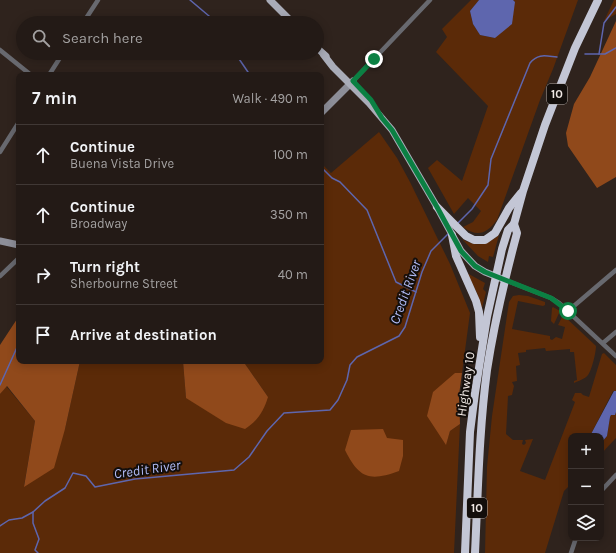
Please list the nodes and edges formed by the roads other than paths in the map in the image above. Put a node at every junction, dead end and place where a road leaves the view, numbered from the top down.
1 (98, 0) edge
2 (270, 0) edge
3 (430, 0) edge
4 (598, 0) edge
5 (88, 16) edge
6 (286, 16) edge
7 (0, 50) edge
8 (324, 55) edge
9 (59, 60) edge
10 (27, 72) edge
11 (51, 72) edge
12 (351, 83) junction
13 (324, 110) edge
14 (16, 126) edge
15 (14, 129) joint
16 (0, 152) edge
17 (523, 191) junction
18 (437, 207) joint
19 (514, 224) junction
20 (453, 228) junction
21 (0, 241) edge
22 (16, 244) edge
23 (16, 261) edge
24 (616, 270) edge
25 (0, 276) edge
26 (496, 277) junction
27 (504, 280) junction
28 (568, 311) junction
29 (616, 332) edge
30 (603, 343) junction
31 (481, 355) junction
32 (616, 356) edge
33 (616, 475) edge
34 (604, 488) edge
35 (575, 541) edge
36 (465, 553) edge
37 (475, 553) edge
38 (571, 553) edge

1 - 5 street
2 - 6 main road
3 - 12 street
4 - 17 highway, Highway 10 / 10
7 - 10 street
8 - 12 main road
9 - 11 street
12 - 13 main road
12 - 18 main road
14 - 15 street
15 - 16 street
17 - 19 highway, Highway 10 / 10
17 - 20 highway
18 - 20 highway
19 - 26 highway, Highway 10 / 10
19 - 27 highway, Highway 10 / 10
20 - 26 main road
20 - 31 highway
21 - 22 main road
23 - 25 street
24 - 28 street
26 - 27 main road
26 - 31 highway, Highway 10 / 10
27 - 28 street
27 - 37 highway, Highway 10 / 10
28 - 30 street
29 - 30 street
30 - 32 street
31 - 36 highway, Highway 10 / 10
33 - 34 street
35 - 38 street

